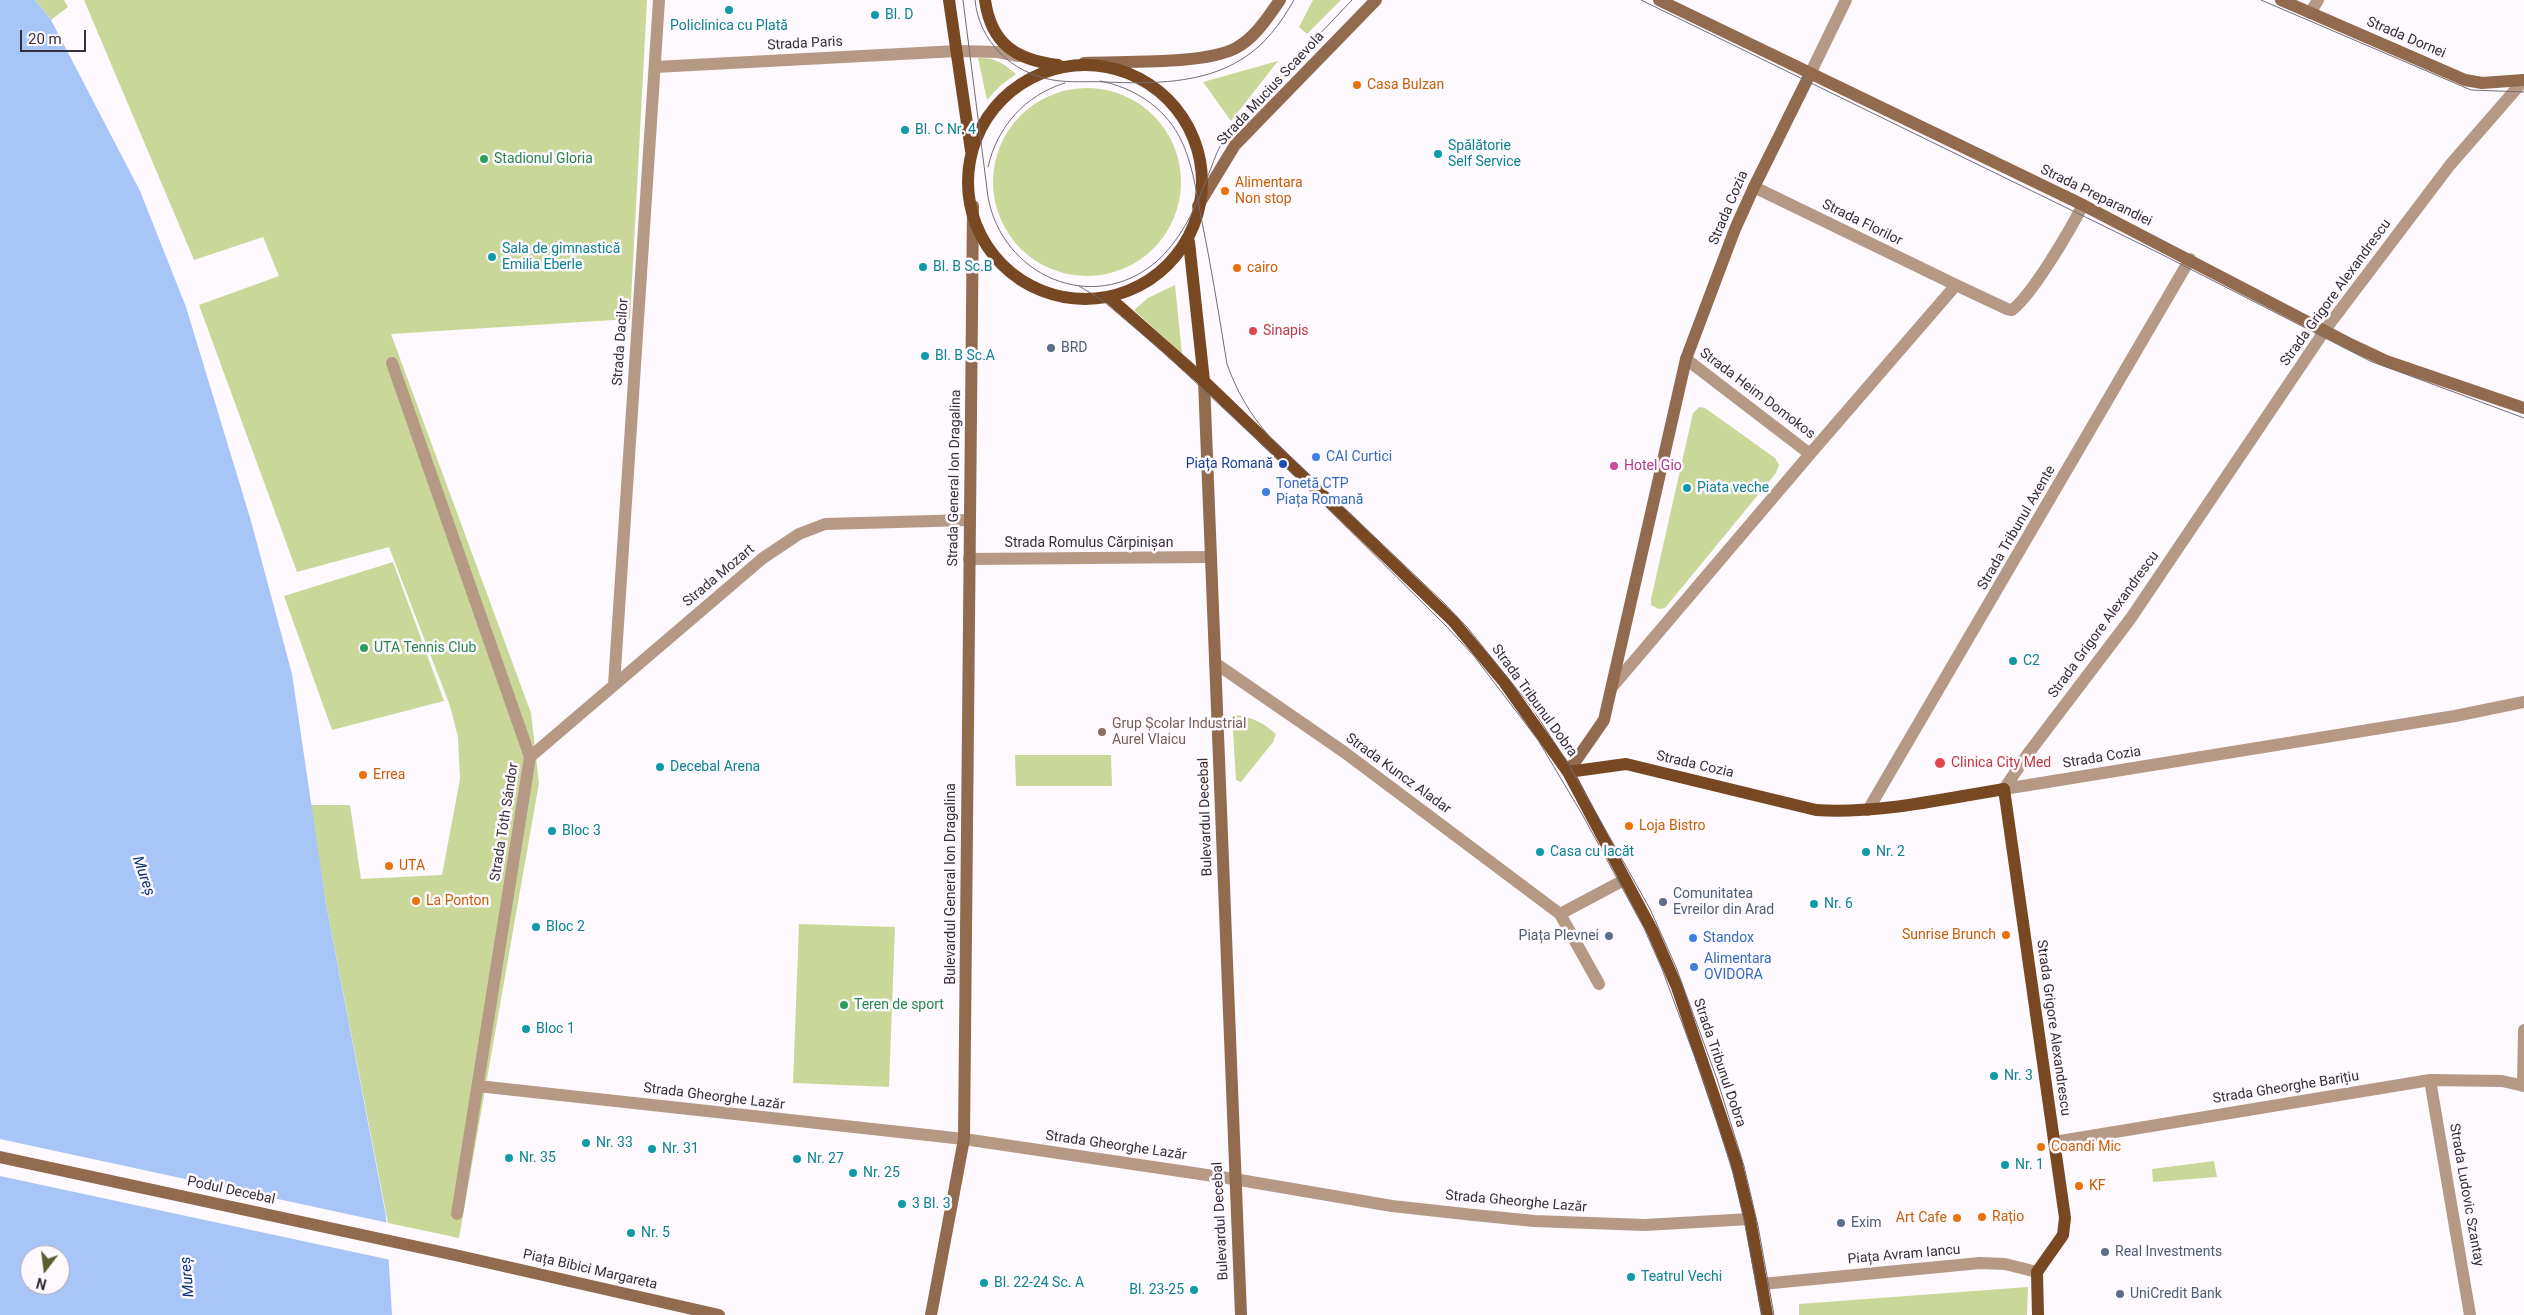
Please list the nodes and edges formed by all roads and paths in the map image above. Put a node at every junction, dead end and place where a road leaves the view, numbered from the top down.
1 (659, 0) edge
2 (949, 0) edge
3 (984, 0) edge
4 (1280, 0) edge
5 (1376, 0) edge
6 (1659, 0) edge
7 (1846, 0) edge
8 (2280, 0) edge
9 (2318, 0) edge
10 (2310, 13) junction
11 (957, 51) junction
12 (1018, 56) junction
13 (1084, 63) junction
14 (1061, 65) junction
15 (655, 67) junction
16 (1810, 74) junction
17 (2524, 80) edge
18 (972, 155) junction
19 (1754, 187) junction
20 (973, 206) junction
21 (1198, 206) junction
22 (2083, 206) junction
23 (1189, 242) junction
24 (2190, 259) junction
25 (1956, 285) junction
26 (1111, 299) junction
27 (2325, 330) junction
28 (1686, 359) junction
29 (392, 363) dead end
30 (1204, 381) junction
31 (2524, 408) edge
32 (1810, 454) junction
33 (969, 520) junction
34 (1210, 557) junction
35 (969, 558) junction
36 (1215, 663) junction
37 (614, 685) junction
38 (1612, 687) junction
39 (2524, 702) edge
40 (966, 750) joint
41 (530, 757) junction
42 (1568, 772) junction
43 (2004, 789) junction
44 (1868, 810) junction
45 (1624, 880) junction
46 (1560, 914) junction
47 (1599, 984) dead end
48 (2524, 1030) edge
49 (2430, 1080) junction
50 (478, 1086) junction
51 (2524, 1086) edge
52 (964, 1139) junction
53 (2054, 1142) junction
54 (0, 1157) edge
55 (1234, 1179) junction
56 (458, 1214) dead end
57 (1750, 1219) junction
58 (455, 1255) joint
59 (2037, 1272) junction
60 (1762, 1284) junction
61 (719, 1315) edge
62 (931, 1315) edge
63 (1241, 1315) edge
64 (1767, 1315) edge
65 (2038, 1315) edge
66 (2470, 1315) edge

1 - 15 street, Strada Dacilor
2 - 11 main road
3 - 12 main road
4 - 13 main road
5 - 21 main road, Strada Mucius Scaevola
6 - 16 main road, Strada Preparandiei
7 - 16 street
8 - 10 main road, Strada Dornei
9 - 10 street
10 - 17 main road, Strada Dornei
11 - 12 street, Strada Paris
11 - 15 street, Strada Paris
11 - 18 main road
12 - 14 main road
13 - 14 main road
13 - 21 main road
14 - 18 main road
15 - 37 street, Strada Dacilor
16 - 19 main road, Strada Cozia
16 - 22 main road, Strada Preparandiei
17 - 27 street, Strada Grigore Alexandrescu
18 - 20 main road
19 - 25 street, Strada Florilor
19 - 28 main road, Strada Cozia
20 - 26 main road
20 - 33 main road, Strada General Ion Dragalina
21 - 23 main road
22 - 24 main road, Strada Preparandiei
22 - 25 street, Strada Florilor
23 - 26 main road
23 - 30 main road
24 - 27 main road, Strada Preparandiei
24 - 44 street, Strada Tribunul Axente
25 - 32 street
26 - 30 main road
27 - 31 main road, Strada Preparandiei
27 - 43 street, Strada Grigore Alexandrescu
28 - 32 street, Strada Heim Domokos
28 - 38 main road, Strada Heim Domokos
29 - 41 street, Strada Tóth Sándor
30 - 34 main road, Bulevardul Decebal
30 - 42 main road, Strada Tribunul Dobra
32 - 38 street, Strada Heim Domokos
33 - 35 main road, Strada General Ion Dragalina
33 - 37 street, Strada Mozart
34 - 35 street, Strada Romulus Cărpinișan
34 - 36 main road, Bulevardul Decebal
35 - 40 main road, Strada General Ion Dragalina
36 - 46 street, Strada Kuncz Aladar
36 - 55 main road, Bulevardul Decebal
37 - 41 street, Strada Mozart
38 - 42 main road, Strada Heim Domokos
39 - 43 street, Strada Cozia
40 - 52 main road, Bulevardul General Ion Dragalina
41 - 50 street, Strada Tóth Sándor
42 - 44 main road, Strada Cozia
42 - 45 main road, Strada Tribunul Dobra
43 - 44 main road, Strada Cozia
43 - 53 main road, Strada Grigore Alexandrescu
45 - 46 street
45 - 57 main road, Strada Tribunul Dobra
46 - 47 street
48 - 51 street
49 - 51 street, Strada Gheorghe Barițiu
49 - 53 street, Strada Gheorghe Barițiu
49 - 66 street, Strada Ludovic Szantay
50 - 52 street, Strada Gheorghe Lazăr
50 - 56 street, Strada Tóth Sándor
52 - 55 street, Strada Gheorghe Lazăr
52 - 62 main road, Bulevardul General Ion Dragalina
53 - 59 main road, Strada Grigore Alexandrescu
54 - 58 main road, Podul Decebal
55 - 57 street, Strada Gheorghe Lazăr
55 - 63 main road, Bulevardul Decebal
57 - 60 main road, Strada Tribunul Dobra
58 - 61 main road, Piața Bibici Margareta
59 - 60 street, Piața Avram Iancu
59 - 65 main road
60 - 64 main road

